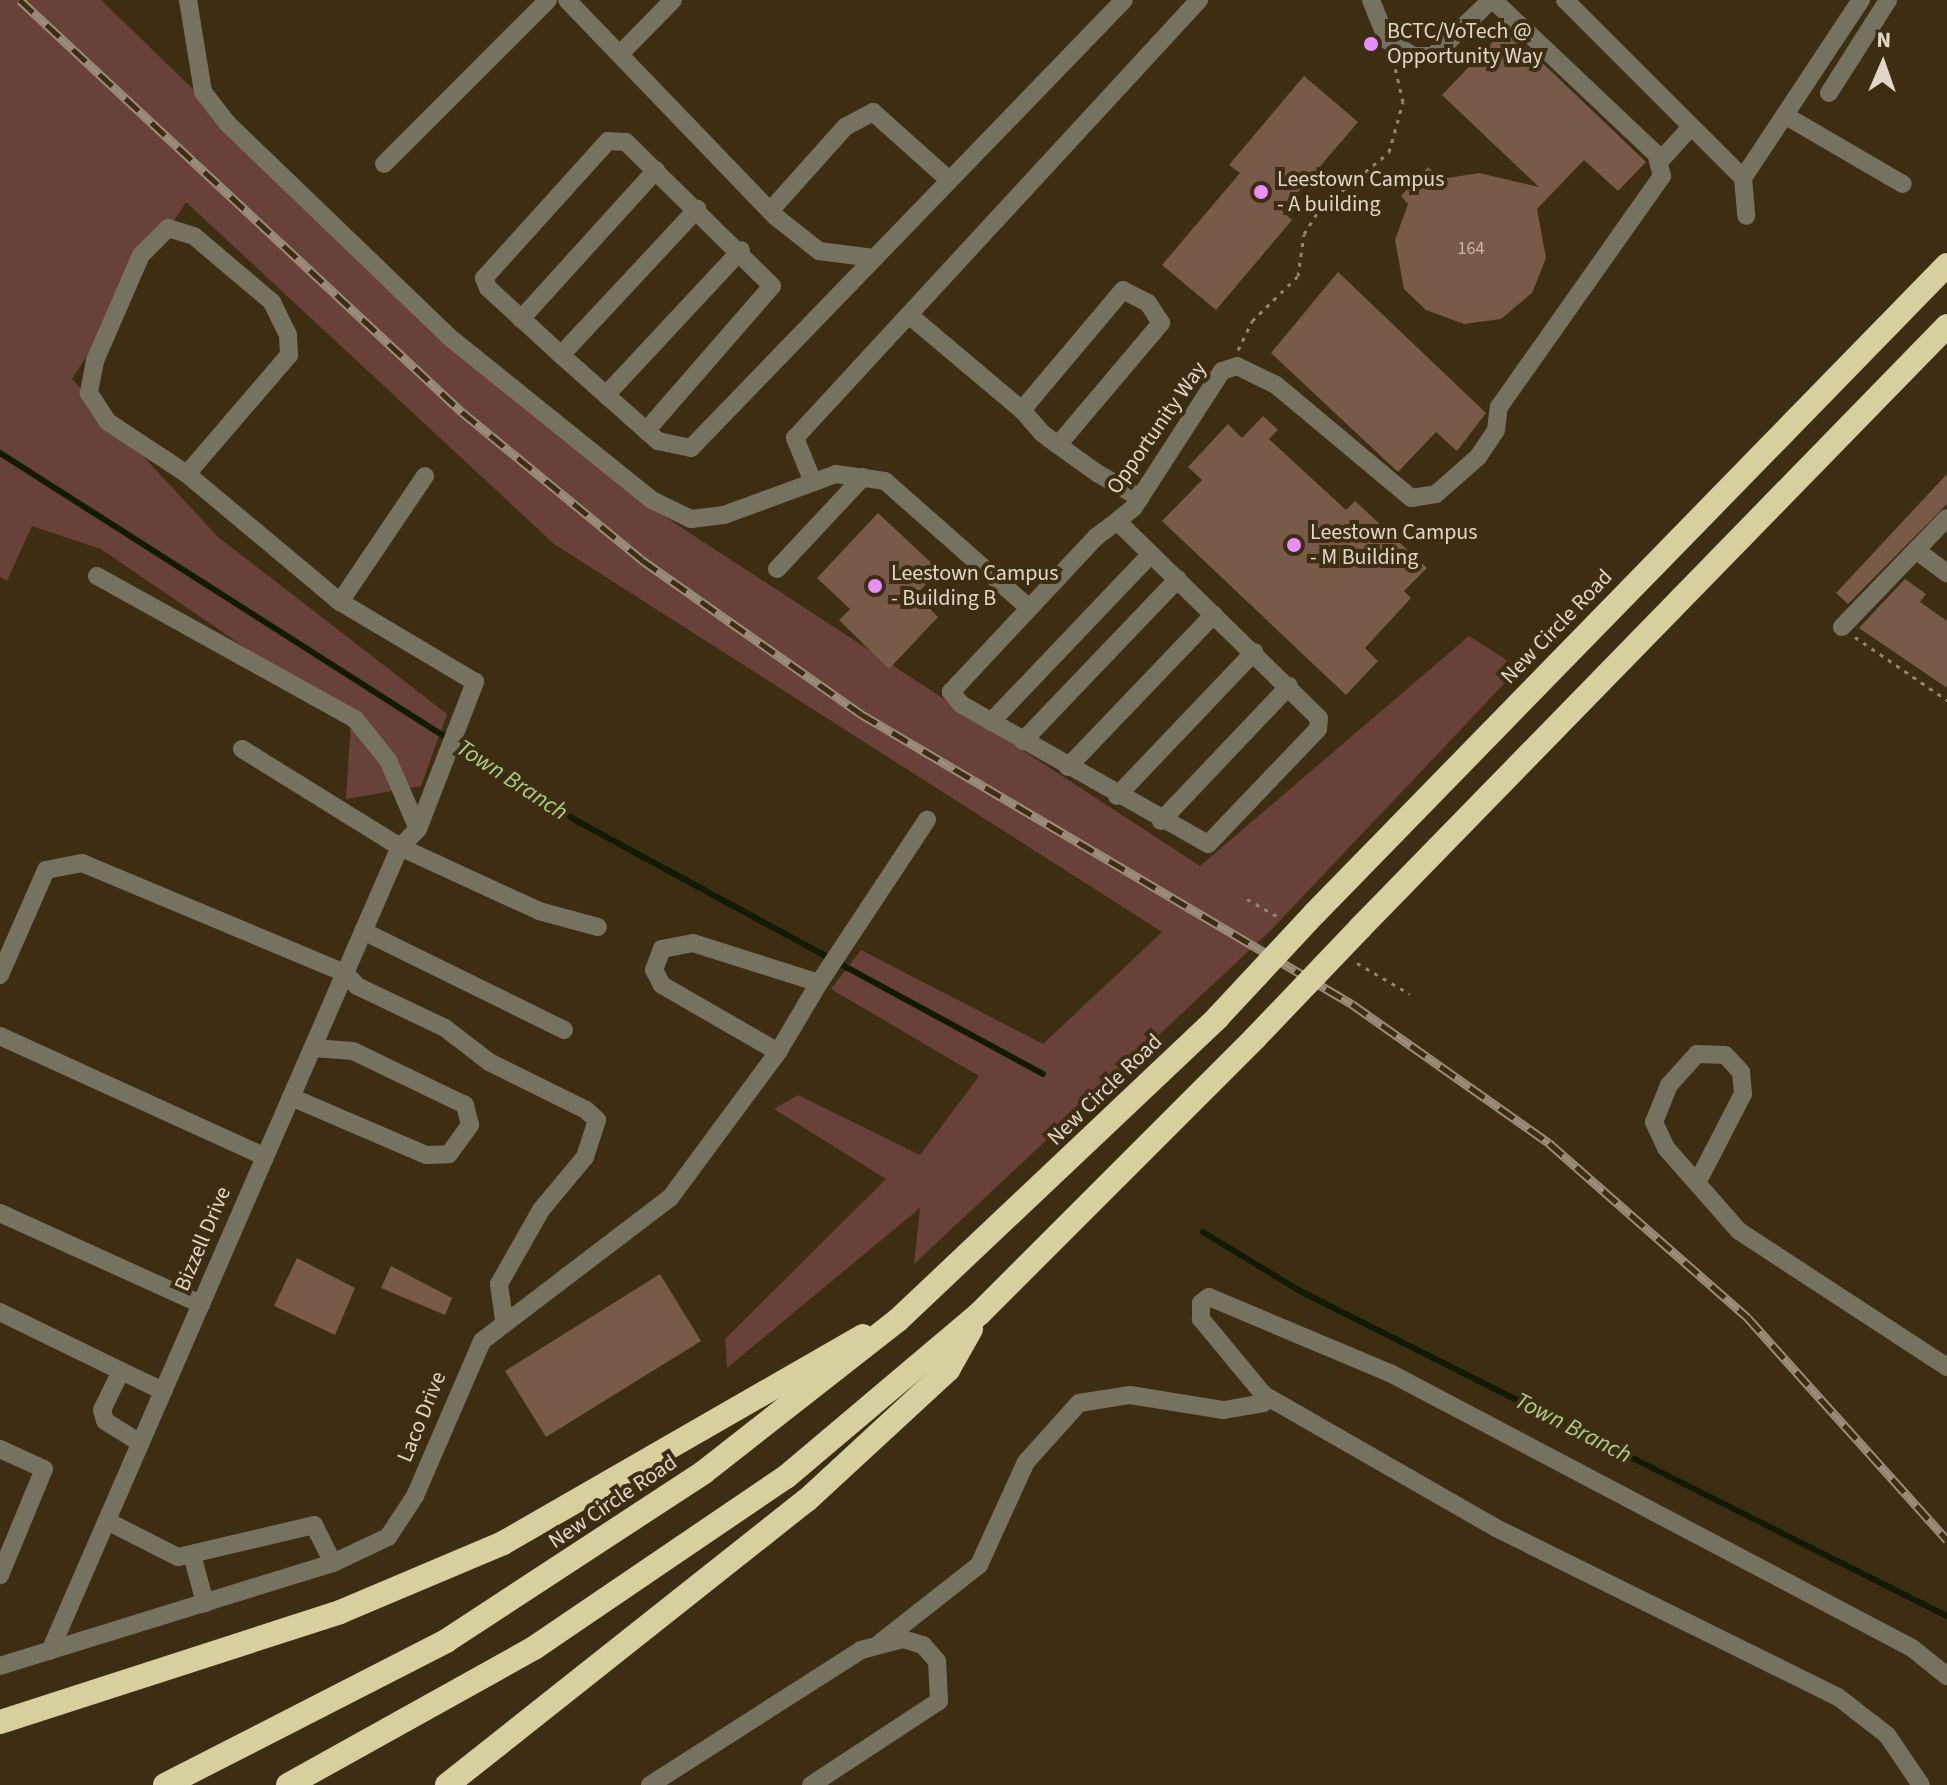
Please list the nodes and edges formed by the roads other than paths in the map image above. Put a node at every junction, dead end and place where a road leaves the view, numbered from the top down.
1 (188, 0) edge
2 (548, 0) edge
3 (567, 0) edge
4 (673, 0) edge
5 (1124, 0) edge
6 (1199, 0) edge
7 (1371, 0) edge
8 (1492, 0) edge
9 (1565, 0) edge
10 (1860, 1) edge
11 (1884, 6) edge
12 (621, 53) junction
13 (1825, 58) junction
14 (1845, 68) junction
15 (1829, 93) dead end
16 (1786, 116) junction
17 (1690, 128) junction
18 (1659, 162) junction
19 (384, 164) dead end
20 (656, 170) junction
21 (1743, 178) junction
22 (949, 180) junction
23 (1903, 184) dead end
24 (697, 209) junction
25 (770, 211) junction
26 (1746, 216) dead end
27 (741, 250) junction
28 (874, 258) junction
29 (1947, 265) edge
30 (909, 315) junction
31 (521, 319) junction
32 (1947, 326) edge
33 (561, 355) junction
34 (606, 395) junction
35 (1022, 410) junction
36 (646, 431) junction
37 (1058, 445) junction
38 (187, 474) junction
39 (425, 476) dead end
40 (863, 477) junction
41 (813, 482) junction
42 (1140, 498) junction
43 (1947, 518) edge
44 (1117, 521) junction
45 (1916, 550) junction
46 (1151, 554) junction
47 (777, 569) dead end
48 (1947, 573) edge
49 (97, 576) dead end
50 (1178, 579) junction
51 (340, 602) junction
52 (1029, 608) junction
53 (1214, 614) junction
54 (1842, 627) road end
55 (1254, 652) junction
56 (1289, 686) junction
57 (991, 722) junction
58 (1023, 741) junction
59 (242, 749) dead end
60 (1068, 767) junction
61 (1117, 796) junction
62 (927, 820) dead end
63 (1161, 821) junction
64 (418, 829) junction
65 (400, 847) junction
66 (598, 927) dead end
67 (363, 931) junction
68 (345, 973) junction
69 (0, 975) edge
70 (825, 976) junction
71 (564, 1030) dead end
72 (0, 1036) edge
73 (313, 1048) junction
74 (778, 1052) junction
75 (291, 1097) junction
76 (265, 1157) junction
77 (1697, 1183) junction
78 (0, 1213) edge
79 (201, 1304) junction
80 (0, 1312) edge
81 (980, 1313) junction
82 (898, 1320) junction
83 (504, 1321) junction
84 (1947, 1367) edge
85 (121, 1371) junction
86 (163, 1391) junction
87 (1264, 1395) junction
88 (140, 1443) junction
89 (0, 1449) edge
90 (107, 1521) junction
91 (193, 1558) junction
92 (333, 1563) junction
93 (0, 1575) edge
94 (205, 1603) junction
95 (881, 1642) junction
96 (50, 1651) junction
97 (0, 1666) edge
98 (1947, 1676) edge
99 (0, 1722) edge
100 (165, 1785) edge
101 (288, 1785) edge
102 (447, 1785) edge
103 (650, 1785) edge
104 (811, 1785) edge
105 (1921, 1785) edge

1 - 41 street
2 - 19 street
3 - 12 street
4 - 12 street
5 - 22 street
6 - 30 street
7 - 8 street
8 - 18 street
9 - 17 street
10 - 11 street
10 - 13 street
11 - 14 street
12 - 25 street
13 - 14 street
13 - 16 street
14 - 15 street
16 - 21 street
16 - 23 street
17 - 18 street
17 - 21 street
18 - 42 street, Opportunity Way
20 - 24 street
20 - 31 street
20 - 31 street
21 - 26 street
22 - 25 street
22 - 28 street
24 - 27 street
24 - 33 street
25 - 28 street
27 - 34 street
27 - 36 street
28 - 36 street
29 - 82 highway, New Circle Road, bridge
30 - 35 street
30 - 41 street
31 - 33 street
32 - 81 highway, bridge
33 - 34 street
34 - 36 street
35 - 37 street
35 - 37 street
37 - 42 street
38 - 38 street
38 - 51 street
39 - 51 street
40 - 41 street
40 - 47 street
40 - 52 street
42 - 44 street, Opportunity Way
43 - 45 street
44 - 46 street
44 - 52 street, Opportunity Way
45 - 48 street
45 - 54 street
46 - 50 street
46 - 57 street
49 - 64 street
50 - 53 street
50 - 58 street
51 - 64 street
52 - 57 street, Opportunity Way
53 - 55 street
53 - 60 street
55 - 56 street
55 - 61 street
56 - 63 street
56 - 63 street
57 - 58 street
58 - 60 street
59 - 65 street
60 - 61 street
61 - 63 street
62 - 70 street, Laco Drive
64 - 65 street
65 - 66 street
65 - 67 street, Bizzell Drive
67 - 68 street, Bizzell Drive
67 - 71 street
68 - 69 street
68 - 73 street, Bizzell Drive
68 - 83 street
70 - 74 street, Laco Drive
70 - 74 street
72 - 76 street
73 - 75 street, Bizzell Drive
73 - 75 street
74 - 83 street, Laco Drive
75 - 76 street, Bizzell Drive
76 - 79 street, Bizzell Drive
77 - 77 street
77 - 84 street
78 - 79 street
79 - 86 street, Bizzell Drive
80 - 85 street
81 - 101 highway
81 - 102 highway
82 - 99 highway
82 - 100 highway, New Circle Road
83 - 92 street, Laco Drive
85 - 86 street
85 - 88 street
86 - 88 street, Bizzell Drive
87 - 95 street
87 - 98 street
87 - 105 street
88 - 90 street, Bizzell Drive
89 - 93 street
90 - 91 street
90 - 96 street, Bizzell Drive
91 - 92 street
91 - 94 street
92 - 94 street, Laco Drive
94 - 96 street, Laco Drive
95 - 103 street
95 - 104 street
96 - 97 street, Laco Drive

